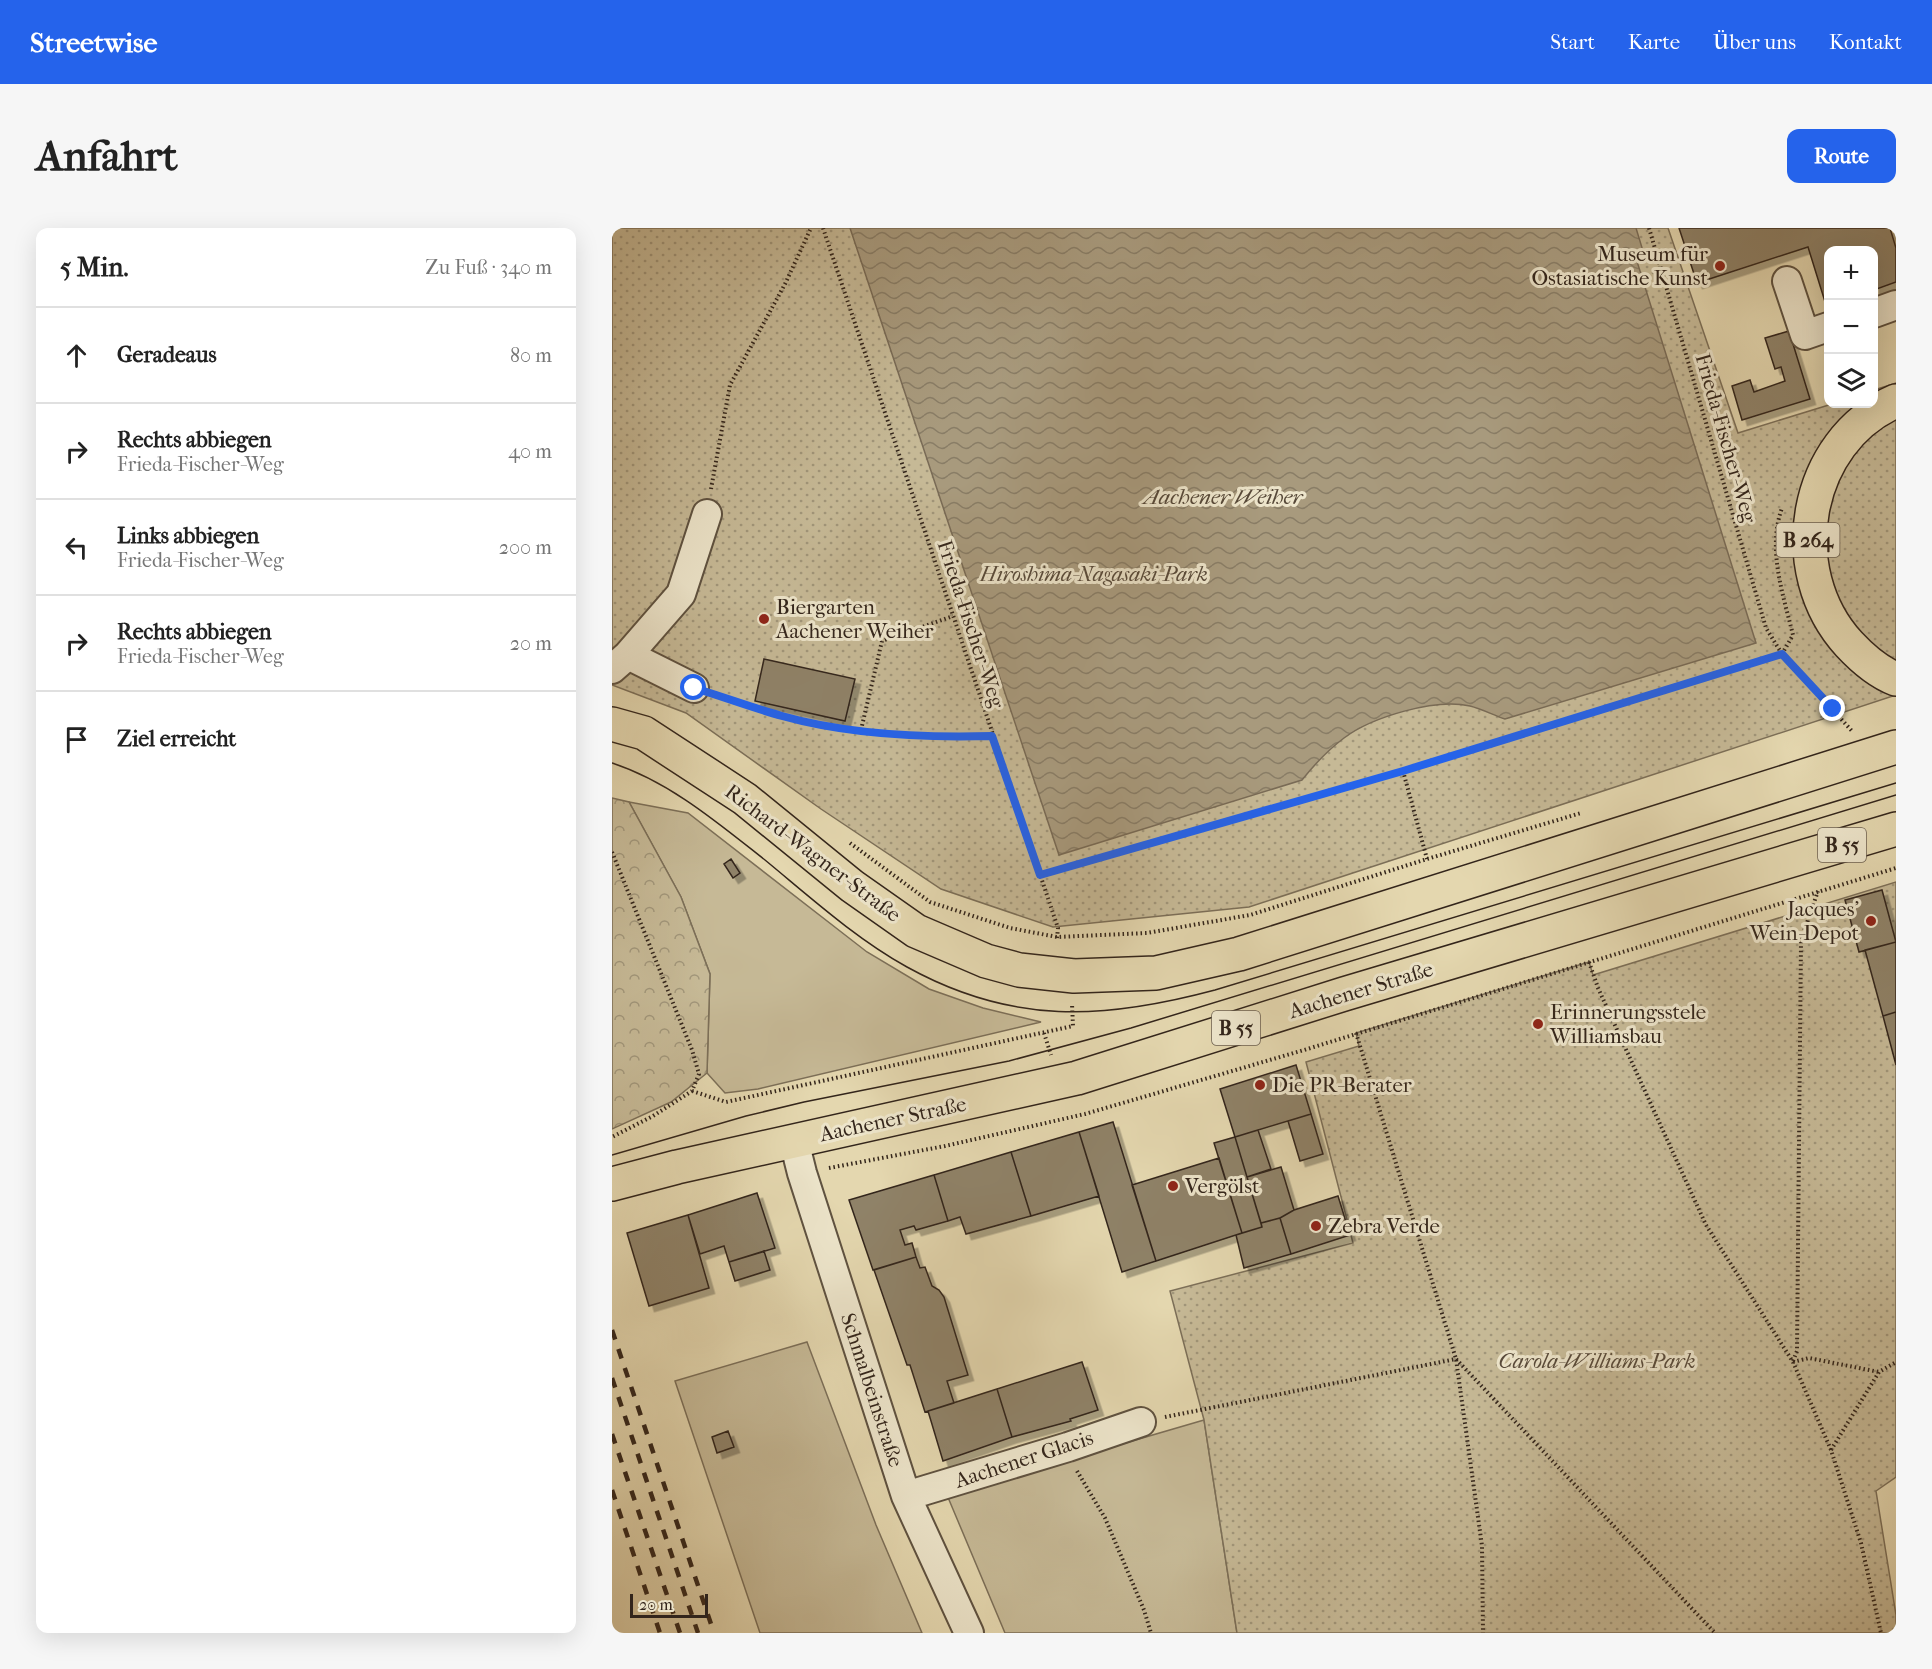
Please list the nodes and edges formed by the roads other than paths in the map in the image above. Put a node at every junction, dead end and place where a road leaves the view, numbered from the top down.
1 (1787, 281) dead end
2 (1896, 305) edge
3 (1878, 312) edge
4 (1824, 328) edge
5 (1896, 401) edge
6 (707, 514) road end
7 (620, 662) edge
8 (1896, 679) edge
9 (694, 688) road end
10 (612, 724) edge
11 (1896, 747) edge
12 (1896, 829) edge
13 (794, 1141) junction
14 (612, 1184) edge
15 (1141, 1422) road end
16 (906, 1496) junction
17 (969, 1633) edge

1 - 4 street
2 - 3 street
5 - 8 main road, B 264
6 - 7 street
7 - 9 street
10 - 11 main road, Richard-Wagner-Straße
12 - 13 main road, Aachener Straße / B 55
13 - 14 main road, Aachener Straße / B 55
13 - 16 street, Schmalbeinstraße
15 - 16 street, Aachener Glacis
16 - 17 street, Schmalbeinstraße

